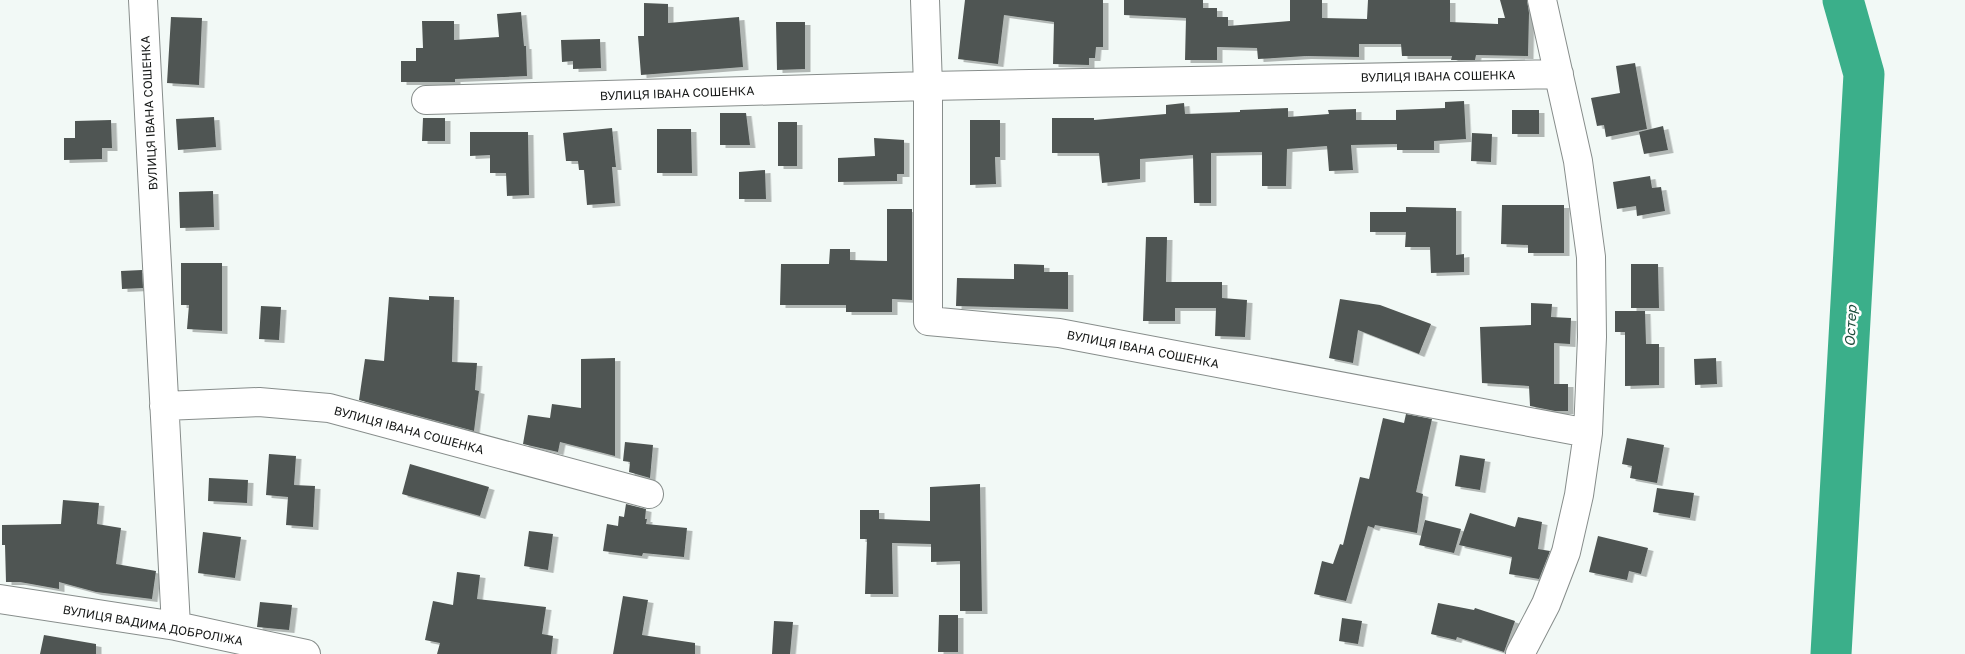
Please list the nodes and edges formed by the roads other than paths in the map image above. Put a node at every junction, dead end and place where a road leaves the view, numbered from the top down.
1 (143, 0) edge
2 (925, 0) edge
3 (1542, 0) edge
4 (1559, 74) junction
5 (928, 86) junction
6 (426, 100) dead end
7 (164, 406) junction
8 (1588, 433) junction
9 (649, 494) dead end
10 (0, 599) edge
11 (176, 626) junction
12 (275, 651) edge
13 (306, 654) edge
14 (1520, 654) edge

1 - 7 street, ВУЛИЦЯ ІВАНА СОШЕНКА
2 - 5 street, ВУЛИЦЯ ІВАНА СОШЕНКА
3 - 4 street
4 - 5 street, ВУЛИЦЯ ІВАНА СОШЕНКА
4 - 8 street
5 - 6 street, ВУЛИЦЯ ІВАНА СОШЕНКА
5 - 8 street, ВУЛИЦЯ ІВАНА СОШЕНКА
7 - 9 street, ВУЛИЦЯ ІВАНА СОШЕНКА
7 - 11 street, ВУЛИЦЯ ІВАНА СОШЕНКА
8 - 14 street
10 - 11 street, ВУЛИЦЯ ВАДИМА ДОБРОЛІЖА
11 - 12 street, ВУЛИЦЯ ВАДИМА ДОБРОЛІЖА
12 - 13 street, ВУЛИЦЯ ВАДИМА ДОБРОЛІЖА

